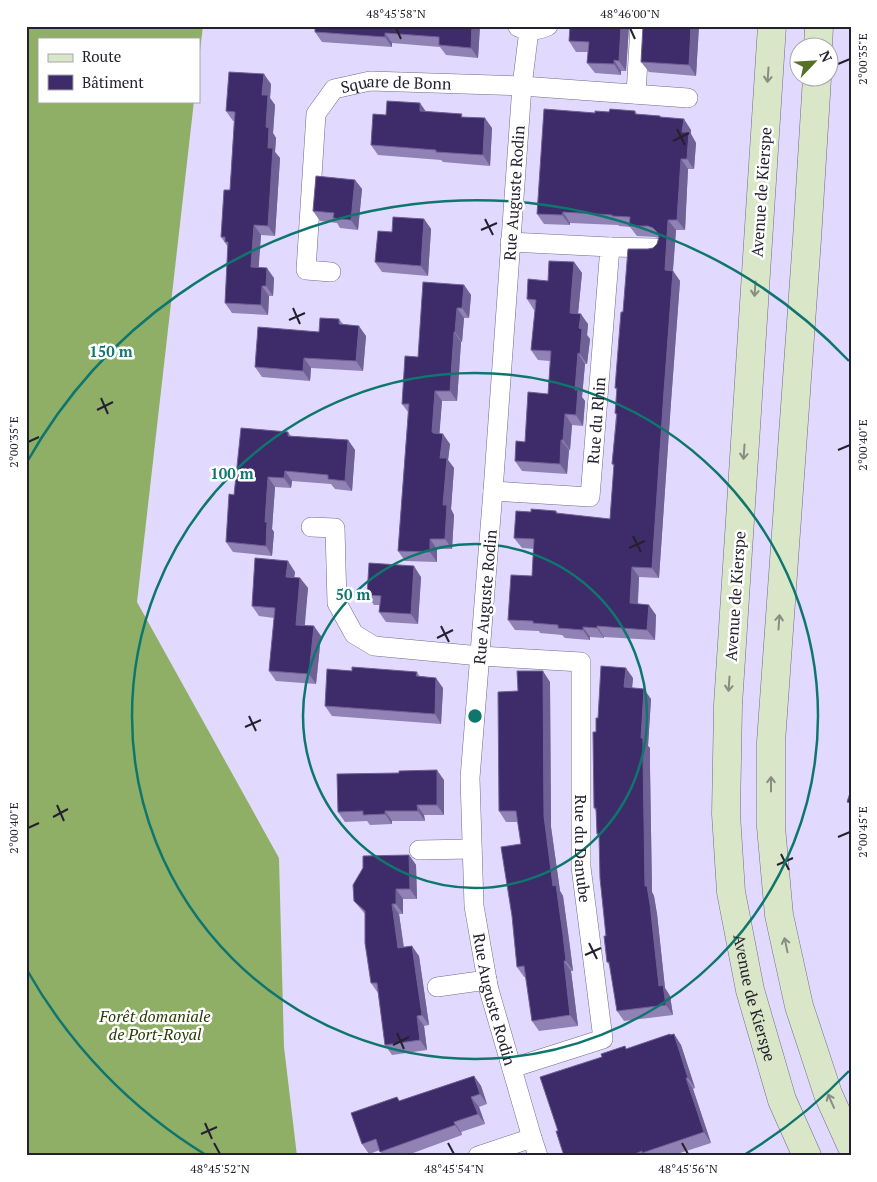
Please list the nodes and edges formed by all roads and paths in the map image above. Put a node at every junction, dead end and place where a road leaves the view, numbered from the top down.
1 (548, 26) edge
2 (640, 26) edge
3 (772, 26) edge
4 (523, 28) edge
5 (522, 86) junction
6 (816, 88) edge
7 (636, 94) junction
8 (688, 98) dead end
9 (510, 242) junction
10 (610, 246) junction
11 (655, 248) edge
12 (331, 272) dead end
13 (493, 491) junction
14 (311, 527) dead end
15 (480, 656) junction
16 (472, 849) junction
17 (419, 850) dead end
18 (487, 980) junction
19 (437, 987) dead end
20 (512, 1068) junction
21 (532, 1138) junction
22 (851, 1145) edge
23 (478, 1156) edge
24 (538, 1156) edge
25 (807, 1156) edge

1 - 4 street, Rue Auguste Rodin
2 - 7 street
3 -> 25 main road, Avenue de Kierspe
4 - 5 street, Rue Auguste Rodin
5 - 7 street
5 - 9 street, Rue Auguste Rodin
5 - 12 street, Square de Bonn
22 -> 6 main road
7 - 8 street
9 - 10 street
9 - 13 street, Rue Auguste Rodin
10 - 11 street
10 - 13 street, Rue du Rhin
13 - 15 street, Rue Auguste Rodin
14 - 15 street
15 - 16 street, Rue Auguste Rodin
15 - 20 street, Rue du Danube
16 - 17 street
16 - 18 street, Rue Auguste Rodin
18 - 19 street
18 - 20 street, Rue Auguste Rodin
20 - 21 street, Rue Auguste Rodin
21 - 23 street
21 - 24 street, Rue Auguste Rodin

